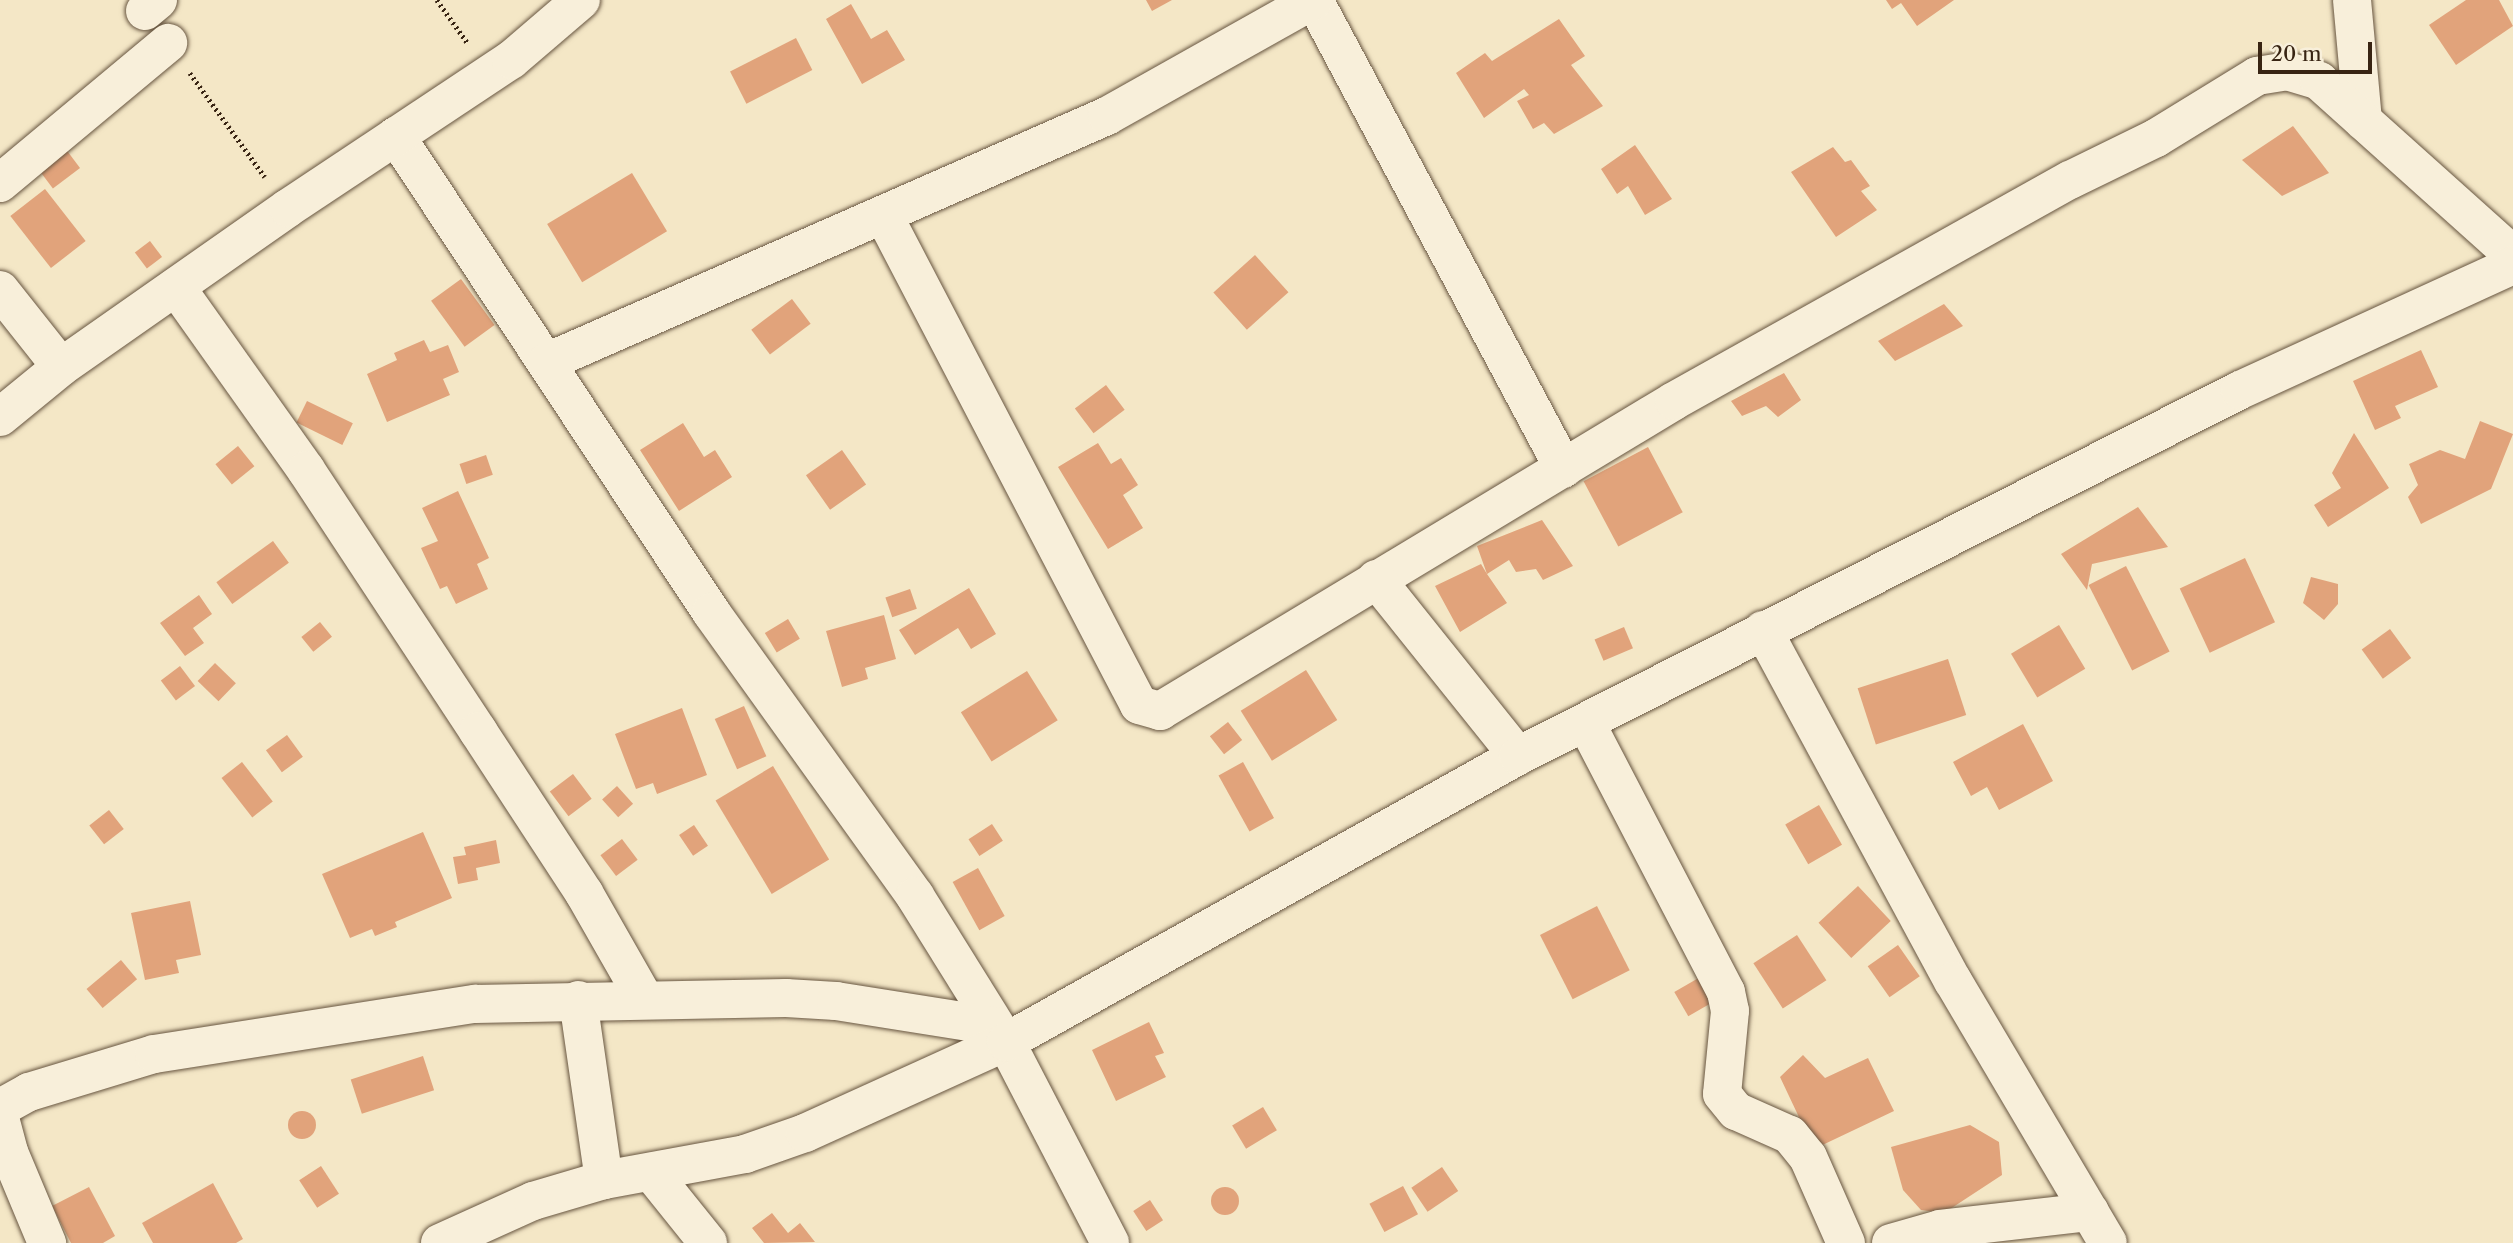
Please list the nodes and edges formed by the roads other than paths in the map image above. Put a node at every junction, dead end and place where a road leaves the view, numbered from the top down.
1 (581, 0) edge
2 (1314, 0) edge
3 (2352, 0) edge
4 (168, 43) road end
5 (2363, 121) junction
6 (396, 136) junction
7 (0, 183) edge
8 (884, 216) junction
9 (2513, 255) edge
10 (2513, 265) edge
11 (176, 287) junction
12 (0, 290) edge
13 (547, 362) junction
14 (61, 367) junction
15 (0, 417) edge
16 (1564, 469) junction
17 (1376, 579) junction
18 (1763, 630) junction
19 (1586, 723) junction
20 (1518, 756) junction
21 (644, 998) junction
22 (578, 1000) junction
23 (1000, 1034) junction
24 (0, 1108) edge
25 (0, 1118) edge
26 (650, 1172) junction
27 (604, 1180) junction
28 (2099, 1227) edge
29 (47, 1243) edge
30 (440, 1243) edge
31 (708, 1243) edge
32 (1110, 1243) edge
33 (1846, 1243) edge
34 (1891, 1243) edge

1 - 6 street
2 - 8 street
2 - 16 street
3 - 5 street
4 - 7 street
5 - 9 street
5 - 16 street
6 - 11 street
6 - 13 street
8 - 13 street
8 - 17 street
10 - 18 street
11 - 14 street
11 - 21 street
12 - 14 street
13 - 23 street
14 - 15 street
16 - 17 street
17 - 20 street
18 - 19 street
18 - 28 street
19 - 20 street
19 - 33 street
20 - 23 street
21 - 22 street
21 - 23 street
22 - 24 street
22 - 27 street
23 - 26 street
23 - 32 street
25 - 29 street
26 - 27 street
26 - 31 street
27 - 30 street
28 - 34 street

